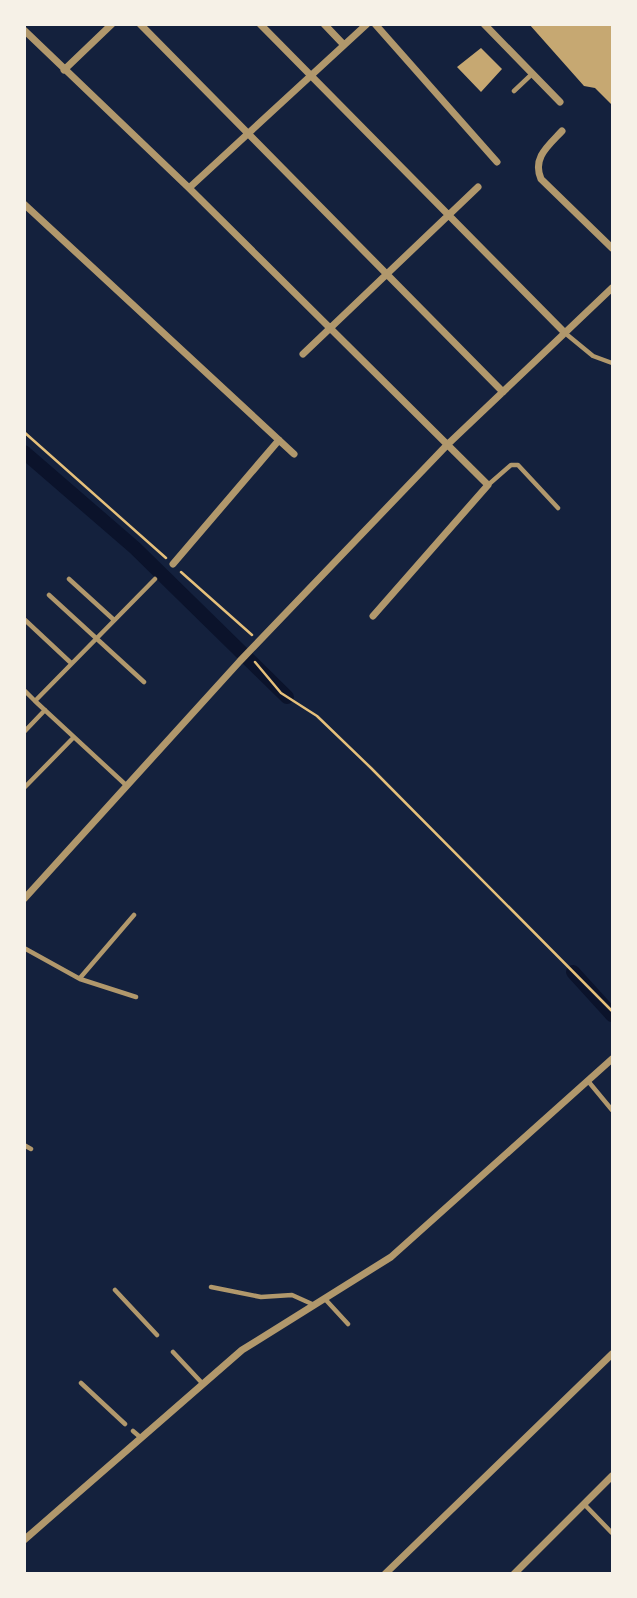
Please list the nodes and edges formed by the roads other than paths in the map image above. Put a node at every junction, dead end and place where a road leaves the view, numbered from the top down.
1 (112, 24) edge
2 (140, 24) edge
3 (260, 24) edge
4 (324, 24) edge
5 (368, 24) edge
6 (375, 24) edge
7 (484, 24) edge
8 (24, 30) edge
9 (344, 45) junction
10 (64, 70) junction
11 (532, 74) junction
12 (311, 77) junction
13 (514, 92) dead end
14 (560, 102) dead end
15 (562, 131) dead end
16 (248, 136) junction
17 (497, 162) dead end
18 (478, 187) dead end
19 (189, 188) junction
20 (24, 204) edge
21 (448, 215) junction
22 (612, 248) edge
23 (386, 274) junction
24 (612, 288) edge
25 (330, 329) junction
26 (565, 333) junction
27 (303, 354) dead end
28 (612, 363) edge
29 (503, 392) junction
30 (279, 440) junction
31 (447, 445) junction
32 (295, 454) dead end
33 (488, 485) junction
34 (558, 508) dead end
35 (173, 564) road end
36 (69, 579) dead end
37 (155, 579) dead end
38 (49, 595) dead end
39 (373, 616) dead end
40 (25, 620) edge
41 (114, 620) junction
42 (97, 638) junction
43 (71, 663) junction
44 (144, 682) dead end
45 (24, 690) edge
46 (35, 701) junction
47 (46, 710) junction
48 (24, 732) edge
49 (74, 737) junction
50 (127, 786) junction
51 (24, 788) edge
52 (24, 899) edge
53 (134, 915) dead end
54 (24, 948) edge
55 (80, 979) junction
56 (136, 998) dead end
57 (612, 1059) edge
58 (588, 1081) junction
59 (612, 1110) edge
60 (24, 1144) edge
61 (31, 1149) dead end
62 (211, 1287) dead end
63 (115, 1290) dead end
64 (323, 1297) junction
65 (312, 1304) junction
66 (348, 1324) dead end
67 (157, 1335) dead end
68 (173, 1352) dead end
69 (612, 1354) edge
70 (81, 1383) dead end
71 (202, 1383) junction
72 (125, 1424) dead end
73 (133, 1431) dead end
74 (140, 1437) junction
75 (612, 1476) edge
76 (584, 1504) junction
77 (612, 1533) edge
78 (24, 1540) edge
79 (386, 1573) edge
80 (514, 1573) edge

1 - 10 street
2 - 16 street
3 - 12 street
4 - 9 street
5 - 9 street
6 - 17 street
7 - 11 street
8 - 10 street
9 - 12 street
10 - 19 street
11 - 13 lane
11 - 14 street
12 - 16 street
12 - 21 street
15 - 22 street
16 - 19 street
16 - 23 street
18 - 21 street
19 - 25 street
20 - 30 street
21 - 23 street
21 - 26 street
23 - 25 street
23 - 29 street
24 - 26 street
25 - 27 street
25 - 31 street
26 - 28 lane
26 - 29 street
29 - 31 street
30 - 32 street
30 - 35 street
31 - 33 street
31 - 50 street
33 - 34 lane
33 - 39 street
36 - 41 lane
37 - 41 lane
38 - 42 lane
40 - 43 lane
41 - 42 lane
42 - 43 lane
42 - 44 lane
43 - 46 lane
45 - 46 lane
46 - 47 lane
47 - 48 lane
47 - 49 lane
49 - 50 lane
49 - 51 lane
50 - 52 street
53 - 55 lane
54 - 55 lane
55 - 56 lane
57 - 58 street
58 - 59 lane
58 - 64 street
60 - 61 lane
62 - 65 lane
63 - 67 lane
64 - 65 street
64 - 66 lane
65 - 71 street
68 - 71 lane
69 - 79 street
70 - 72 lane
71 - 74 street
73 - 74 lane
74 - 78 street
75 - 76 street
76 - 77 lane
76 - 80 street

